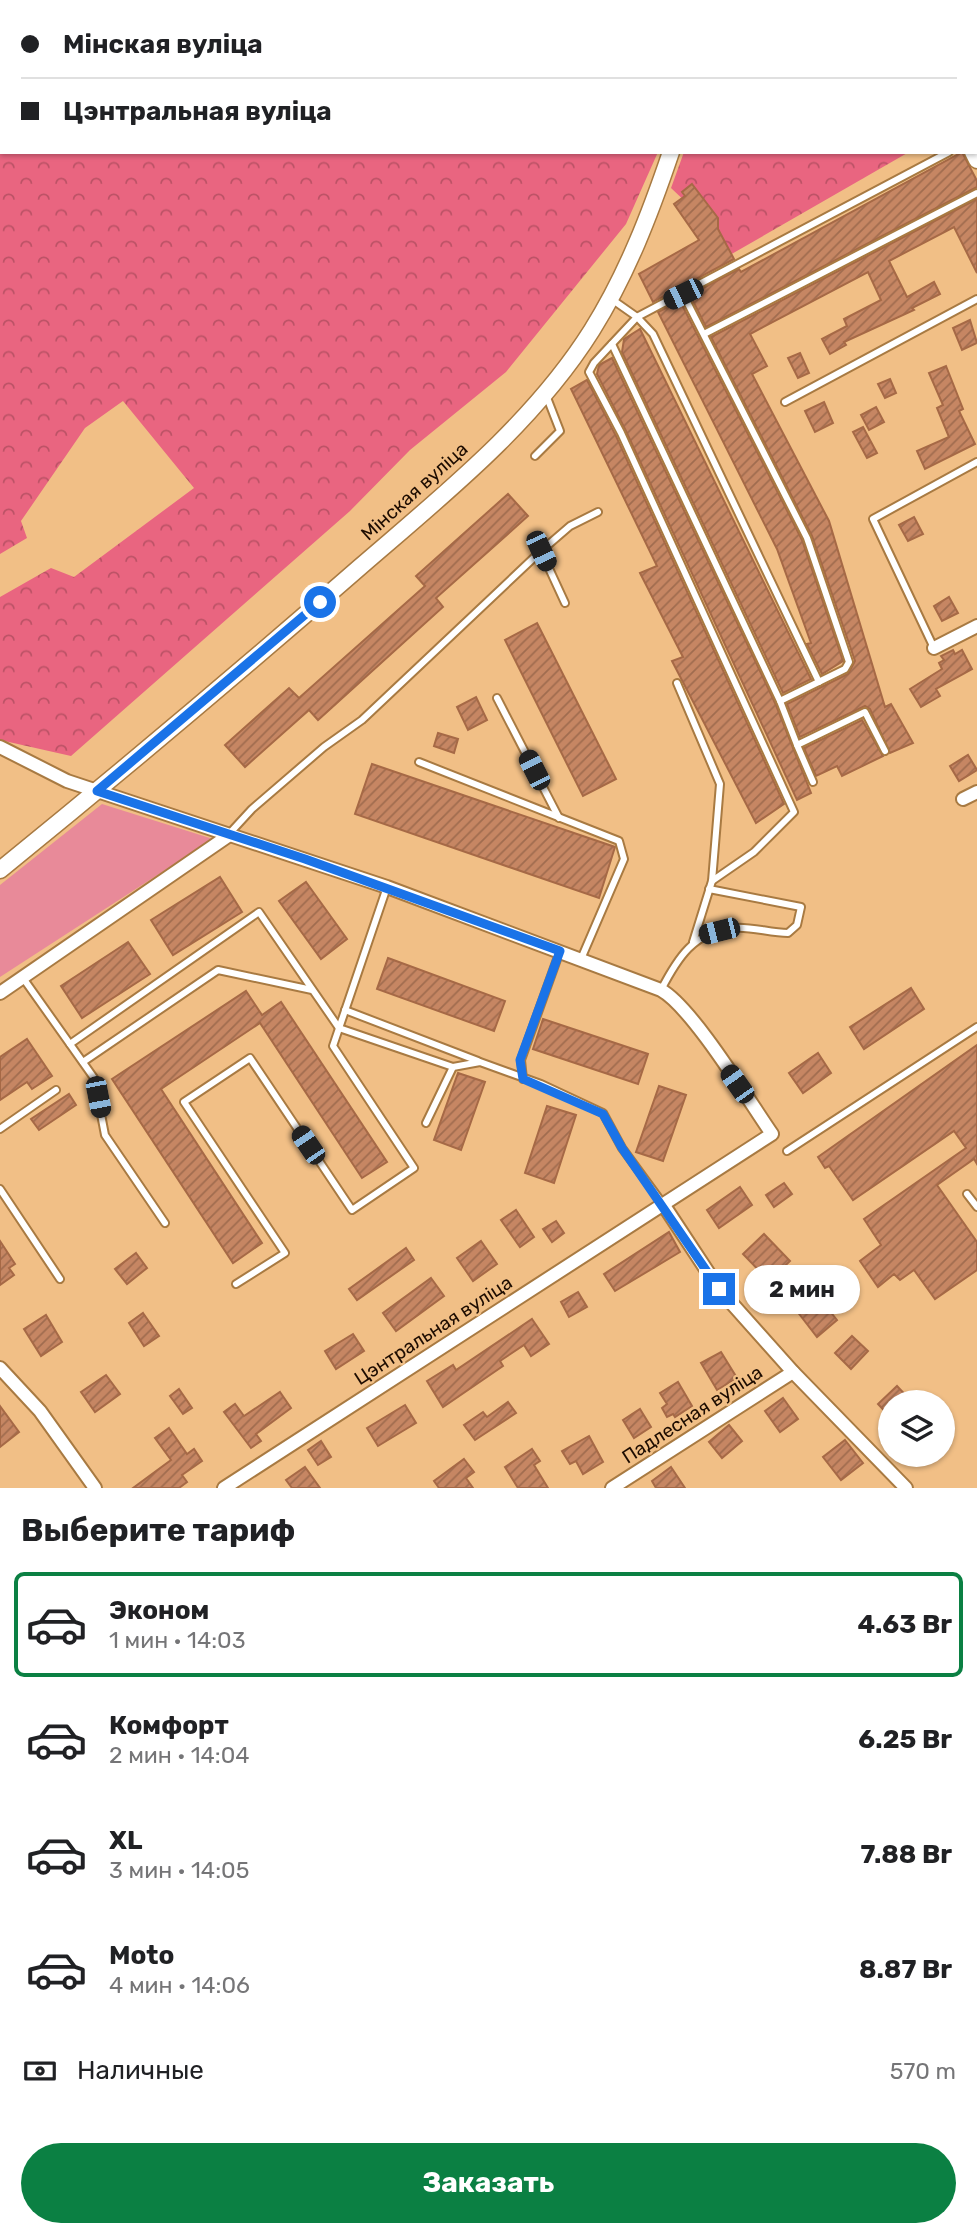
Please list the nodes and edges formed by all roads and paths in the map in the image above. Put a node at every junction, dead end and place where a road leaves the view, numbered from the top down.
1 (670, 154) edge
2 (945, 154) edge
3 (977, 193) edge
4 (683, 294) junction
5 (610, 298) junction
6 (977, 299) edge
7 (637, 317) junction
8 (704, 334) junction
9 (612, 344) junction
10 (546, 393) junction
11 (785, 402) dead end
12 (535, 456) dead end
13 (977, 462) edge
14 (598, 512) dead end
15 (541, 551) junction
16 (565, 603) dead end
17 (977, 626) edge
18 (934, 648) joint
19 (819, 682) junction
20 (677, 683) dead end
21 (497, 698) dead end
22 (780, 701) junction
23 (797, 744) junction
24 (0, 747) edge
25 (885, 751) dead end
26 (419, 762) dead end
27 (814, 782) dead end
28 (97, 791) junction
29 (977, 792) edge
30 (963, 799) dead end
31 (559, 818) junction
32 (228, 835) junction
33 (0, 870) edge
34 (712, 881) junction
35 (387, 887) junction
36 (709, 889) junction
37 (693, 944) junction
38 (560, 951) junction
39 (581, 959) junction
40 (23, 978) junction
41 (312, 990) junction
42 (661, 990) junction
43 (0, 993) edge
44 (345, 1010) junction
45 (977, 1027) edge
46 (339, 1028) junction
47 (69, 1044) junction
48 (83, 1062) junction
49 (480, 1062) junction
50 (453, 1067) junction
51 (523, 1079) junction
52 (56, 1090) dead end
53 (426, 1123) dead end
54 (0, 1129) edge
55 (787, 1151) dead end
56 (0, 1189) edge
57 (967, 1194) dead end
58 (663, 1205) junction
59 (977, 1207) edge
60 (165, 1223) dead end
61 (60, 1279) dead end
62 (236, 1284) dead end
63 (0, 1368) edge
64 (793, 1372) junction
65 (94, 1488) edge
66 (224, 1488) edge
67 (612, 1488) edge
68 (906, 1488) edge

1 - 5 main road, Мінская вуліца
2 - 4 lane
3 - 8 lane
4 - 7 lane
4 - 8 lane
5 - 7 lane
5 - 10 main road, Мінская вуліца
6 - 11 lane
7 - 9 lane
7 - 19 lane
8 - 19 lane
9 - 22 lane
9 - 34 lane
10 - 12 lane
10 - 28 main road, Мінская вуліца
13 - 18 lane
14 - 15 lane
15 - 16 lane
15 - 32 lane
17 - 18 street
19 - 22 lane
20 - 34 lane
21 - 31 lane
22 - 23 lane
23 - 25 lane
23 - 27 lane
24 - 28 street
26 - 31 lane
28 - 32 street
28 - 33 main road, Мінская вуліца
29 - 30 street
31 - 39 lane
32 - 35 street
32 - 40 street
34 - 36 lane
35 - 38 street
35 - 44 lane
36 - 37 lane
36 - 37 lane
37 - 42 lane
38 - 39 street
38 - 51 lane
39 - 42 street
40 - 43 street
40 - 47 lane
41 - 46 lane
41 - 47 lane
41 - 48 lane
42 - 58 street, Цэнтральная вуліца
44 - 46 lane
44 - 49 lane
45 - 55 lane
46 - 50 lane
46 - 62 lane
47 - 48 lane
48 - 60 lane
49 - 50 lane
49 - 51 lane
50 - 53 lane
51 - 58 lane
52 - 54 lane
56 - 61 lane
57 - 59 lane
58 - 64 street
58 - 66 street, Цэнтральная вуліца
63 - 65 street
64 - 67 street, Падлесная вуліца
64 - 68 street

